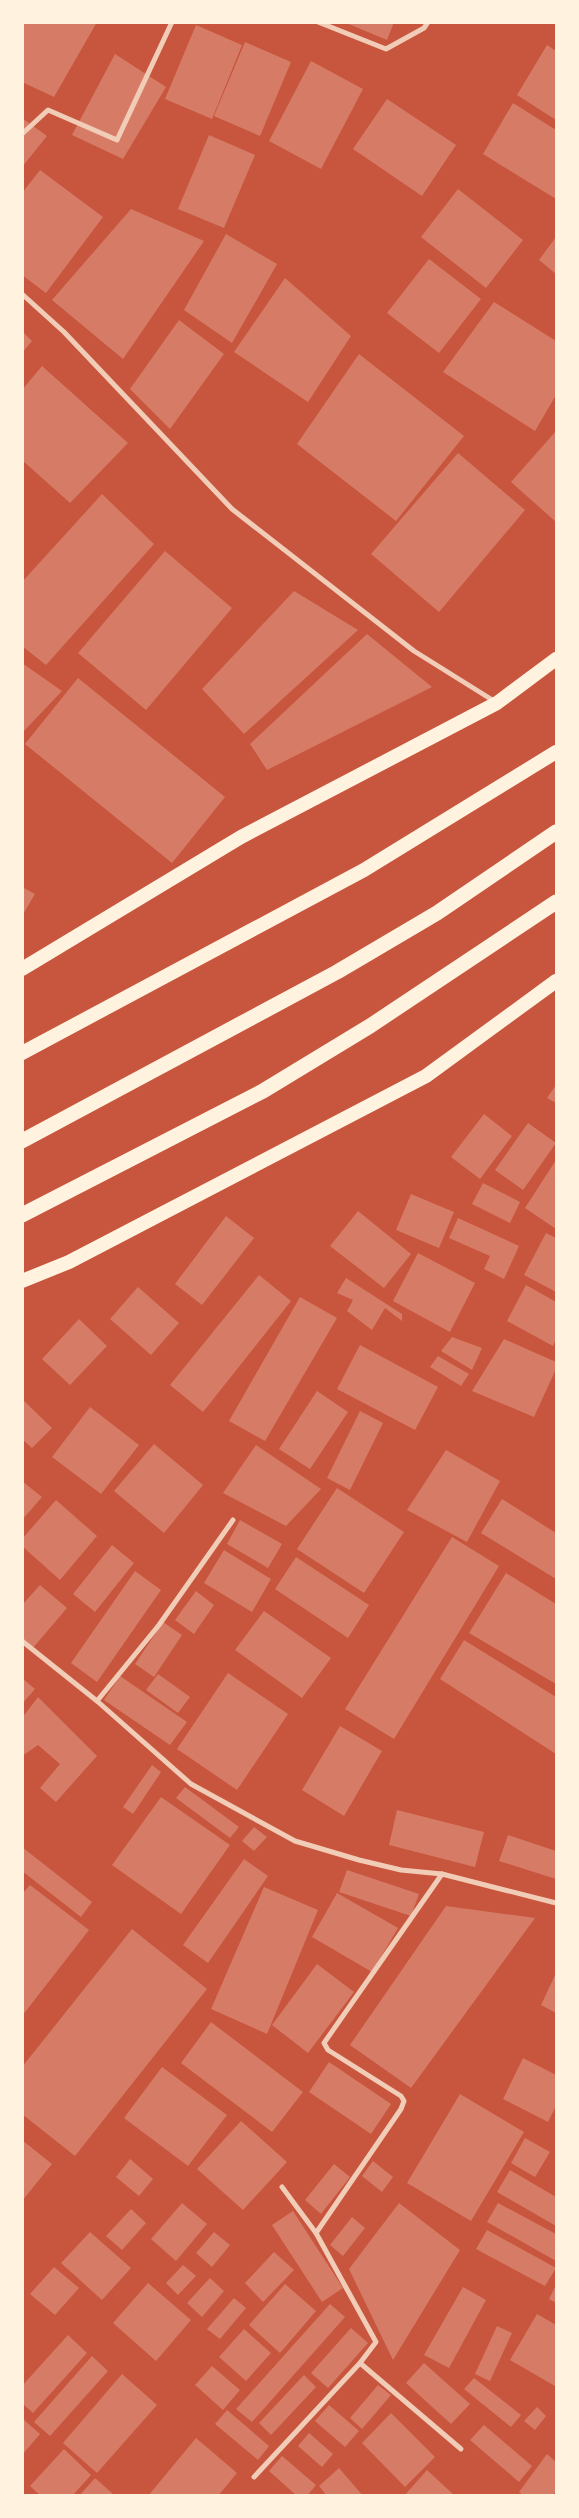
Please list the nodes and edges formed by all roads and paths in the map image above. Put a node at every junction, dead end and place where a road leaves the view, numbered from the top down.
1 (172, 22) edge
2 (318, 22) edge
3 (428, 22) edge
4 (22, 134) edge
5 (22, 294) edge
6 (556, 659) edge
7 (497, 703) junction
8 (556, 752) edge
9 (556, 832) edge
10 (556, 902) edge
11 (22, 969) edge
12 (556, 981) edge
13 (22, 1053) edge
14 (22, 1142) edge
15 (22, 1215) edge
16 (22, 1281) edge
17 (232, 1520) dead end
18 (22, 1641) edge
19 (97, 1701) junction
20 (442, 1874) junction
21 (556, 1903) edge
22 (282, 2187) dead end
23 (316, 2233) junction
24 (360, 2363) junction
25 (461, 2449) dead end
26 (254, 2477) dead end

1 - 4 street
2 - 3 street
5 - 7 street
6 - 7 highway
7 - 11 highway
8 - 13 highway
9 - 14 highway
10 - 15 highway
12 - 16 highway
17 - 19 street
18 - 19 street
19 - 20 street
20 - 21 street
20 - 23 street
22 - 23 street
23 - 24 street
24 - 25 street
24 - 26 street

